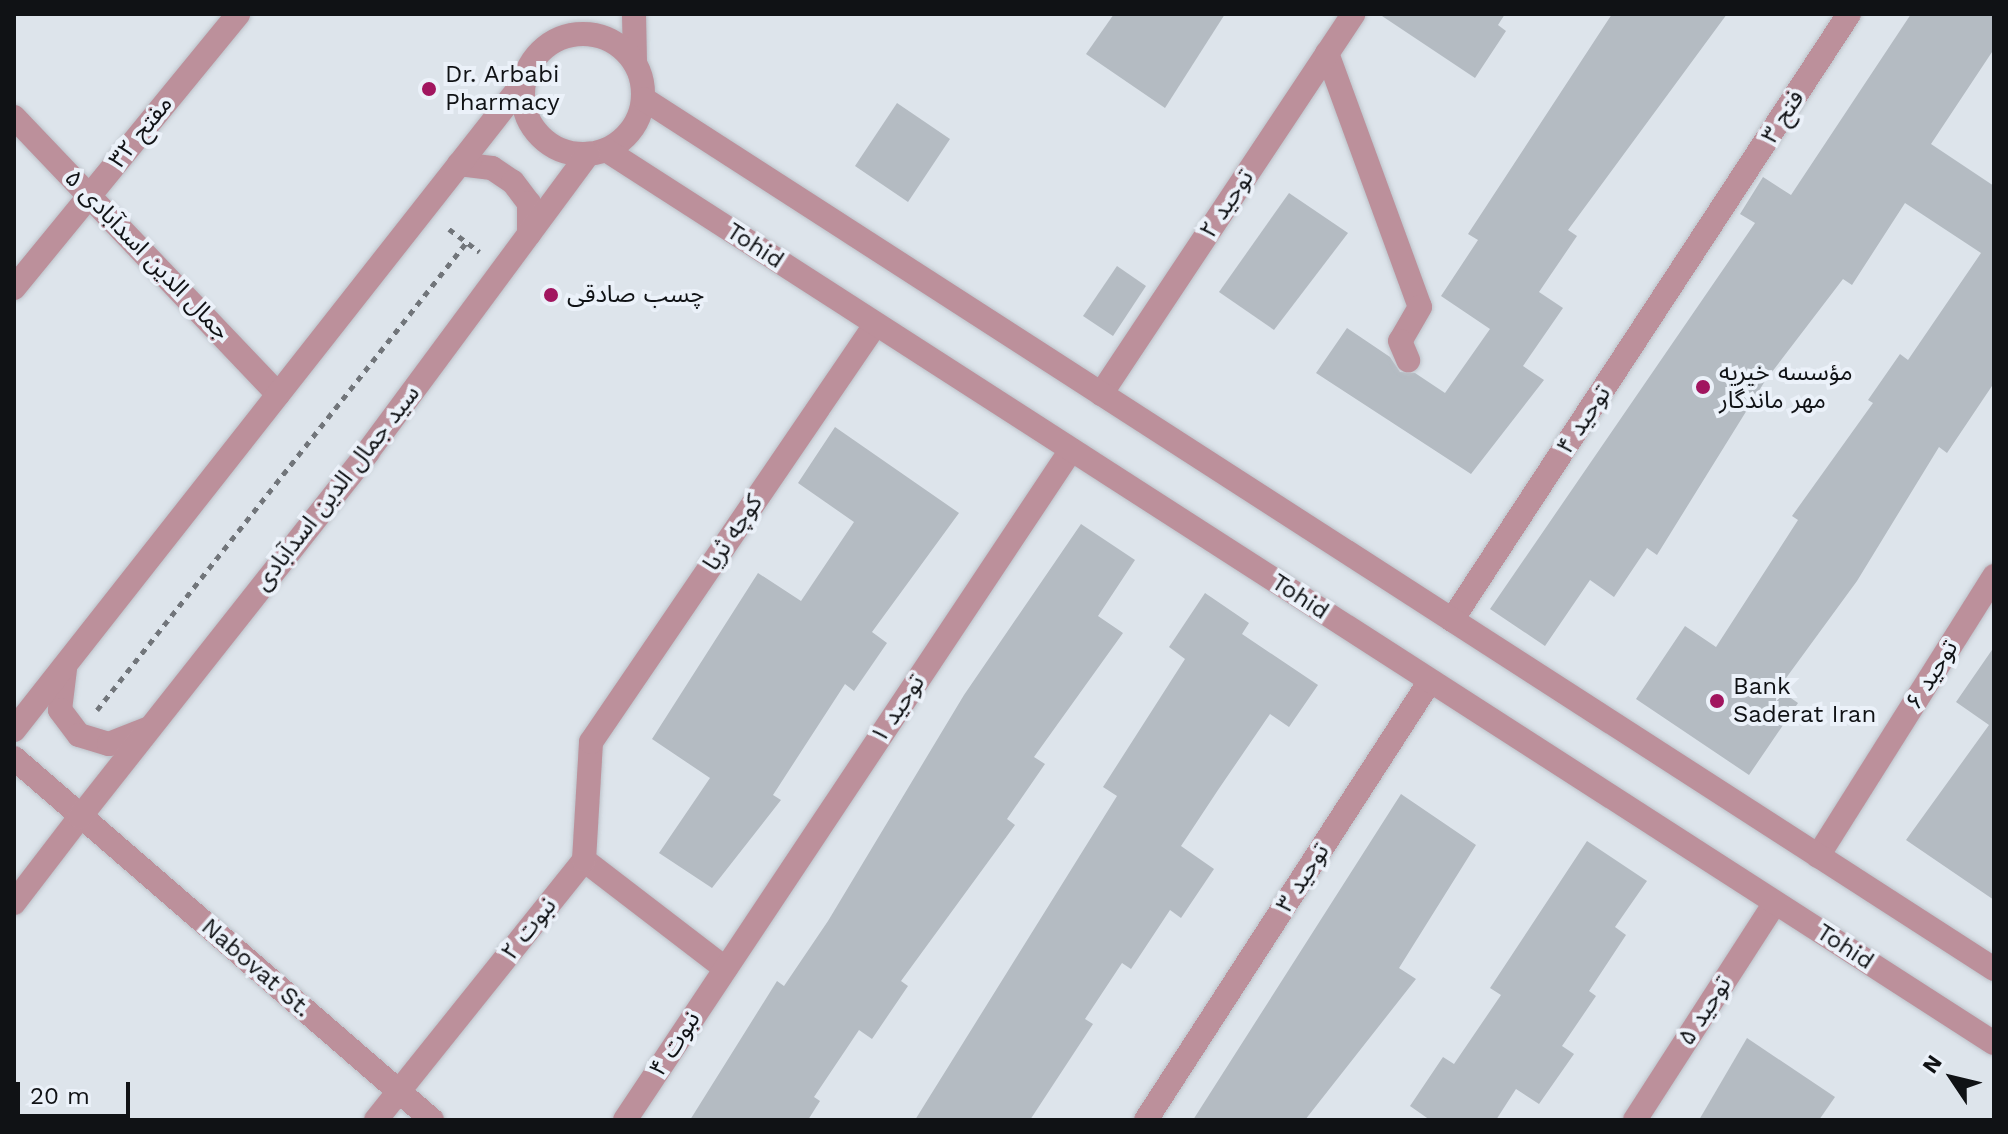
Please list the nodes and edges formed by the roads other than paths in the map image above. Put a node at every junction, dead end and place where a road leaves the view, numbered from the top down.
1 (238, 14) edge
2 (589, 14) edge
3 (634, 14) edge
4 (1353, 14) edge
5 (1849, 14) edge
6 (573, 34) junction
7 (1327, 53) junction
8 (635, 63) junction
9 (524, 82) junction
10 (644, 99) junction
11 (14, 117) edge
12 (597, 152) junction
13 (459, 164) junction
14 (90, 195) junction
15 (1717, 220) joint
16 (529, 234) junction
17 (14, 288) edge
18 (875, 325) junction
19 (1408, 360) dead end
20 (278, 394) junction
21 (1101, 394) junction
22 (1071, 450) junction
23 (1994, 576) edge
24 (1452, 620) junction
25 (67, 663) junction
26 (1430, 681) junction
27 (153, 724) junction
28 (14, 730) edge
29 (14, 758) edge
30 (80, 817) junction
31 (1818, 856) junction
32 (584, 860) junction
33 (14, 903) edge
34 (1775, 903) junction
35 (725, 968) junction
36 (1994, 969) edge
37 (1994, 1043) edge
38 (399, 1090) junction
39 (376, 1120) edge
40 (432, 1120) edge
41 (625, 1120) edge
42 (1146, 1120) edge
43 (1635, 1120) edge

1 - 14 street, مفتح ۳۲
2 - 6 street
3 - 8 street
4 - 7 street, توحید ۲
5 - 15 street, فتح ۳
6 - 8 street
6 - 9 street
7 - 19 street
7 - 21 street, توحید ۲
8 - 10 street
9 - 12 street
9 - 13 street
10 - 12 street
10 - 21 street
11 - 14 street, جمال الدین اسدآبادی ۵
12 - 16 street, سید جمال الدین اسدآبادی
12 - 18 street, Tohid
13 - 16 street
13 - 20 street
14 - 17 street, مفتح ۳۲
14 - 20 street, جمال الدین اسدآبادی ۵
15 - 24 street, توحید ۴
16 - 27 street, سید جمال الدین اسدآبادی
18 - 22 street, Tohid
18 - 32 street, کوچه ثریا
20 - 25 street
21 - 24 street
22 - 26 street, Tohid
22 - 35 street, توحید ۱
23 - 31 street, توحید ۶
24 - 31 street
25 - 27 street
25 - 28 street
26 - 34 street, Tohid
26 - 42 street, توحید ۳
27 - 30 street, سید جمال الدین اسدآبادی
29 - 30 street, Nabovat St.
30 - 33 street, سید جمال الدین اسدآبادی
30 - 38 street, Nabovat St.
31 - 36 street
32 - 35 street
32 - 38 street, نبوت ۲
34 - 37 street, Tohid
34 - 43 street, توحید ۵
35 - 41 street, نبوت ۴
38 - 39 street, نبوت ۲
38 - 40 street, Nabovat St.

